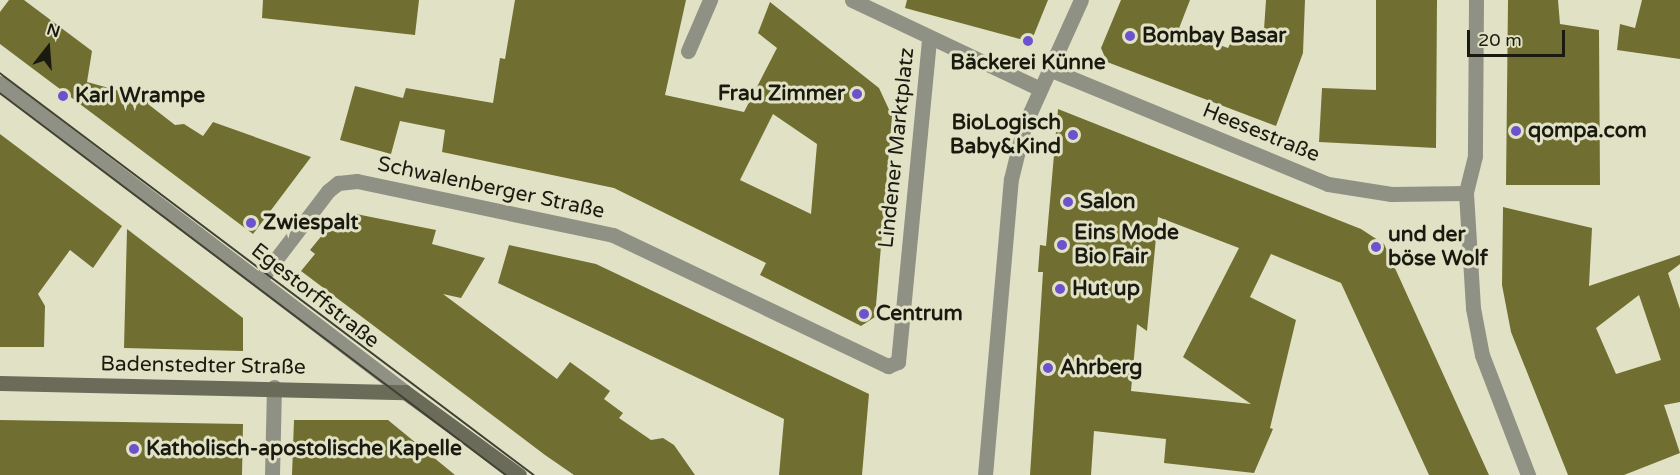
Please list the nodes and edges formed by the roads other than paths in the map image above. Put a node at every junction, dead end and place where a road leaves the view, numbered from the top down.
1 (710, 0) edge
2 (852, 0) edge
3 (1081, 0) edge
4 (1476, 0) edge
5 (929, 38) junction
6 (688, 51) dead end
7 (1049, 69) junction
8 (0, 83) edge
9 (1040, 89) junction
10 (1466, 193) junction
11 (260, 280) junction
12 (876, 361) joint
13 (0, 383) edge
14 (274, 387) junction
15 (405, 392) junction
16 (272, 475) edge
17 (519, 475) edge
18 (985, 475) edge
19 (1528, 475) edge

1 - 6 street
2 - 5 street
3 - 7 street
4 - 10 street
5 - 9 street, Lindener Marktplatz
5 - 12 street, Lindener Marktplatz
7 - 9 street
7 - 10 street, Heesestraße
8 - 11 street, Egestorffstraße
9 - 18 street
10 - 19 street
11 - 12 street, Schwalenberger Straße
11 - 15 street, Egestorffstraße
13 - 14 street, Badenstedter Straße
14 - 15 street, Badenstedter Straße
14 - 16 street
15 - 17 street, Egestorffstraße

